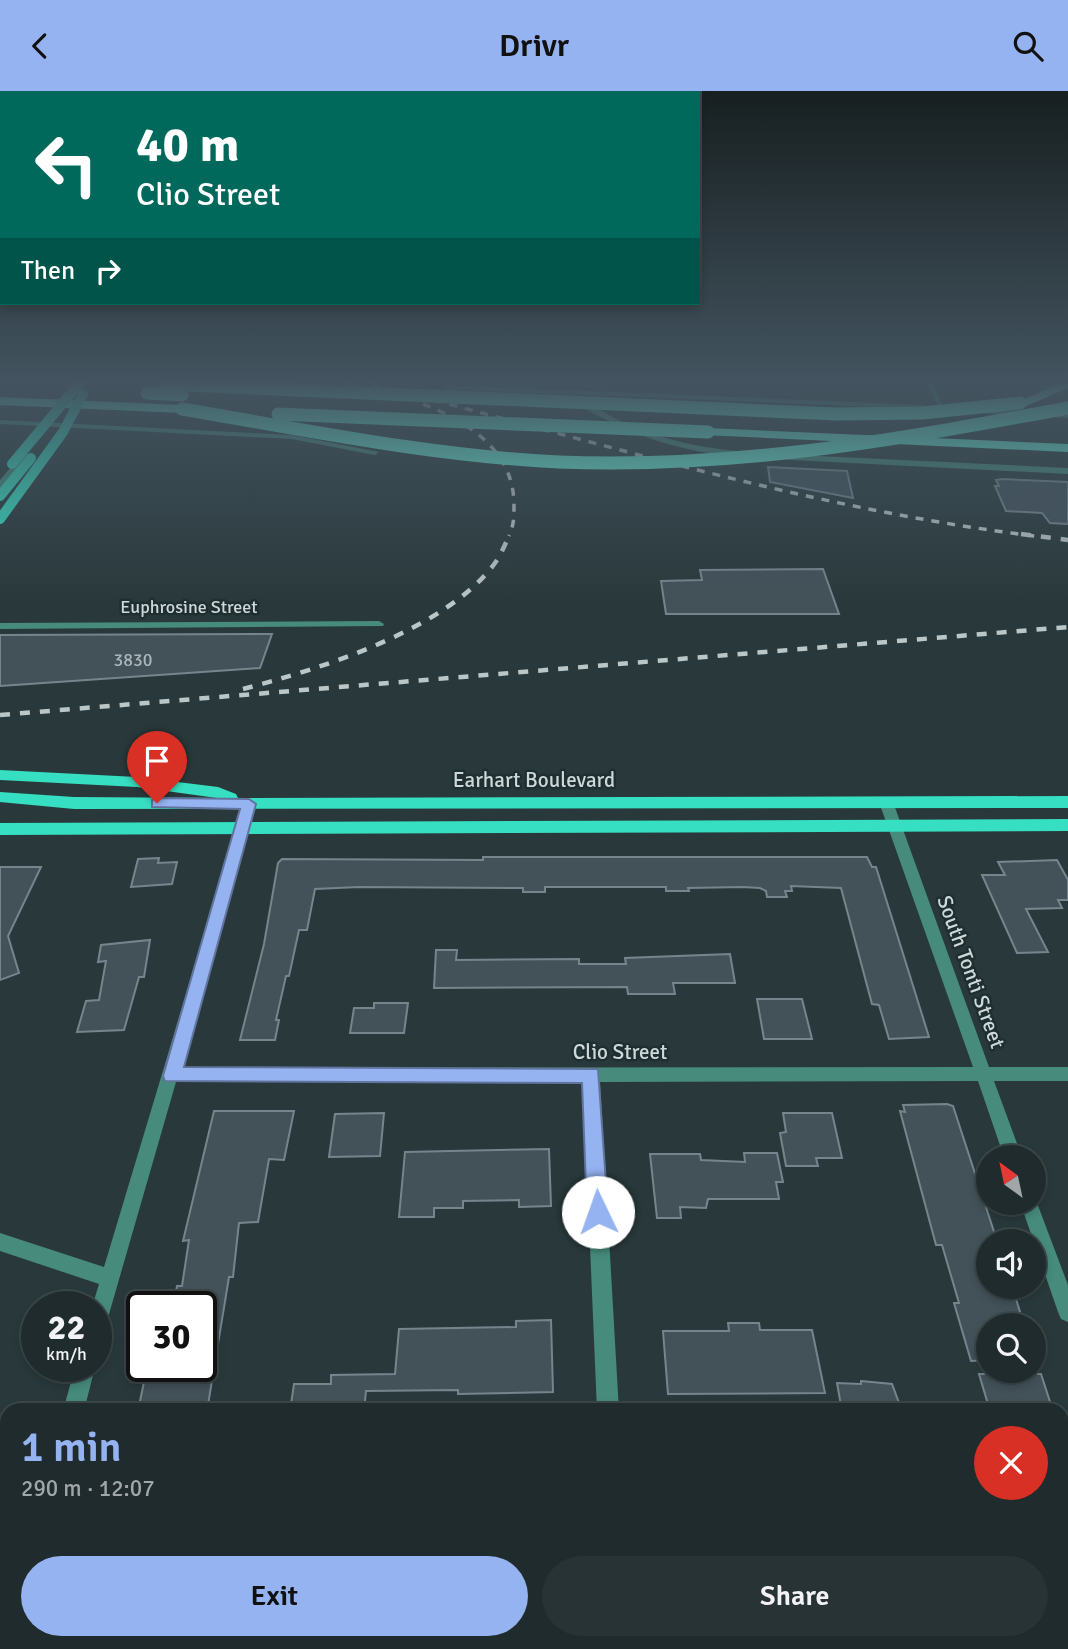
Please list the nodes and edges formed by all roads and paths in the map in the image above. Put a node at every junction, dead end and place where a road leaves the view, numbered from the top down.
1 (21, 457) edge
2 (24, 457) edge
3 (32, 457) edge
4 (45, 457) edge
5 (500, 457) edge
6 (761, 457) edge
7 (792, 457) edge
8 (1068, 471) edge
9 (0, 478) edge
10 (0, 486) edge
11 (0, 496) edge
12 (0, 519) edge
13 (379, 624) dead end
14 (0, 626) edge
15 (0, 775) edge
16 (0, 797) edge
17 (886, 802) junction
18 (1068, 802) edge
19 (574, 803) junction
20 (244, 804) junction
21 (574, 825) junction
22 (894, 825) junction
23 (1068, 825) edge
24 (241, 828) junction
25 (0, 829) edge
26 (1068, 1073) edge
27 (983, 1074) junction
28 (591, 1075) junction
29 (172, 1076) junction
30 (1009, 1145) edge
31 (1034, 1215) edge
32 (0, 1242) edge
33 (110, 1278) junction
34 (106, 1291) edge
35 (1068, 1312) edge
36 (81, 1382) edge
37 (75, 1403) edge
38 (608, 1403) edge

1 - 9 main road, bridge
2 - 10 street
3 - 11 main road, bridge
4 - 12 main road, bridge
5 - 6 highway, bridge
7 - 8 street
13 - 14 street, Euphrosine Street
15 - 20 main road
16 - 20 main road, Earhart Boulevard
17 - 18 main road, Earhart Boulevard
17 - 19 main road, Earhart Boulevard
17 - 22 street, South Tonti Street
19 - 20 main road, Earhart Boulevard
19 - 21 main road
20 - 24 street
21 - 22 main road
21 - 24 main road
22 - 23 main road
22 - 27 street, South Tonti Street
24 - 25 main road
24 - 29 street
26 - 27 street, Clio Street
27 - 28 street, Clio Street
27 - 30 street, South Tonti Street
28 - 29 street, Clio Street
28 - 38 street
29 - 33 street
31 - 35 street
32 - 33 street
33 - 34 street
36 - 37 street

